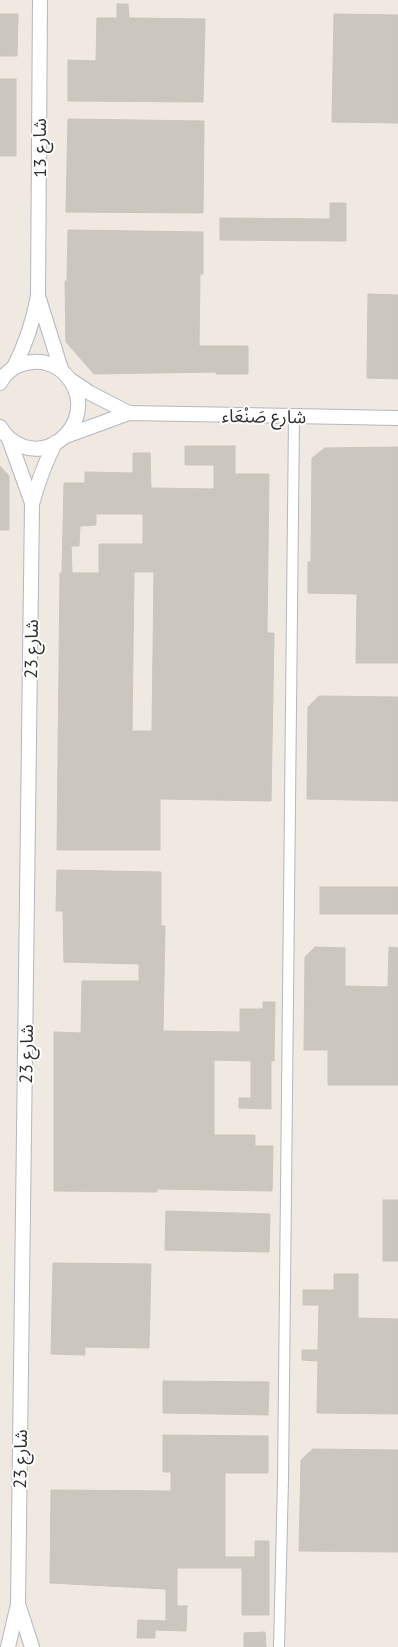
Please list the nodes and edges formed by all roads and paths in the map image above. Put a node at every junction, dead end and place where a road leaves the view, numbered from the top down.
1 (40, 0) edge
2 (38, 296) junction
3 (14, 367) junction
4 (61, 369) junction
5 (1, 380) edge
6 (72, 381) junction
7 (129, 413) junction
8 (294, 417) junction
9 (398, 418) edge
10 (0, 427) edge
11 (9, 438) junction
12 (61, 440) junction
13 (32, 504) junction
14 (18, 1604) junction
15 (8, 1647) edge
16 (32, 1647) edge
17 (279, 1647) edge

1 - 2 street, شارع 13
2 - 3 street, شارع 13
2 - 4 street, شارع 13
3 - 4 street
3 - 5 street
4 - 6 street
6 - 7 street, شارع صَنْعَاء
6 - 12 street, شارع 23
7 - 8 street, شارع صَنْعَاء
7 - 12 street, شارع صَنْعَاء
8 - 9 street, شارع صَنْعَاء
8 - 17 street
10 - 11 street
11 - 12 street, شارع صَنْعَاء
11 - 13 street, شارع 23
12 - 13 street, شارع 23
13 - 14 street, شارع 23
14 - 15 street, شارع 23
14 - 16 street, شارع 23

